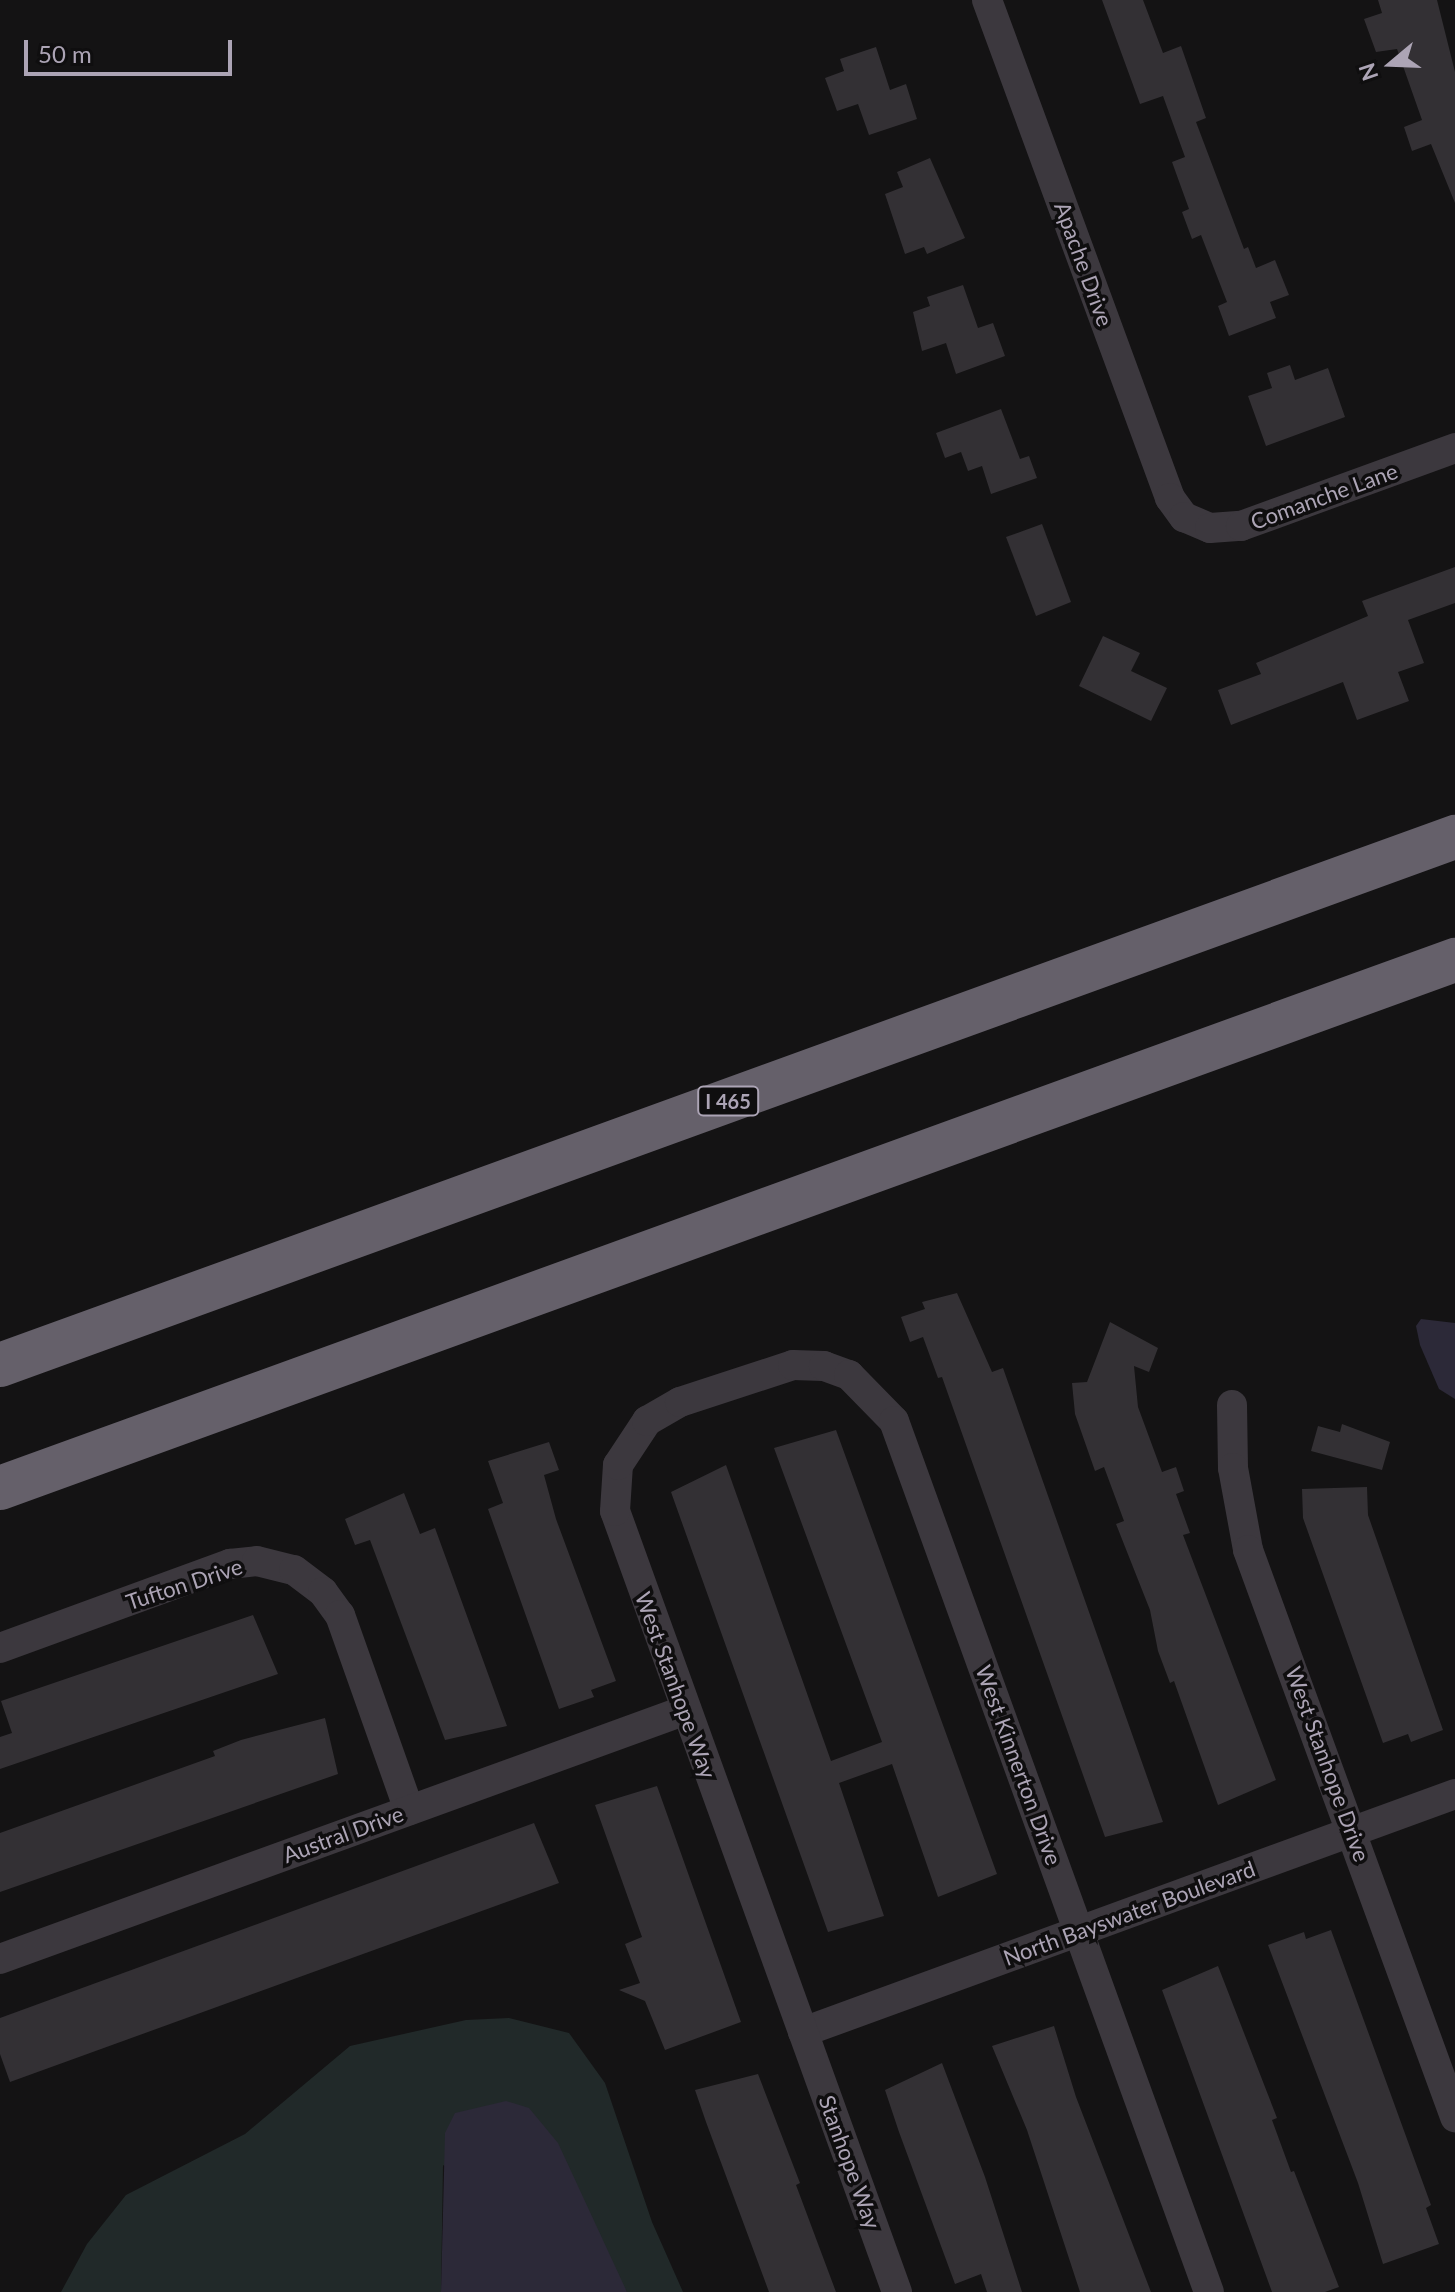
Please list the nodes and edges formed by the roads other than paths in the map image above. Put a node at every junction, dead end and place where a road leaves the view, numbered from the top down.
1 (987, 0) edge
2 (1455, 448) edge
3 (1191, 522) joint
4 (1455, 837) edge
5 (1455, 960) edge
6 (0, 1365) edge
7 (725, 1386) joint
8 (1232, 1405) dead end
9 (0, 1488) edge
10 (0, 1648) edge
11 (686, 1710) junction
12 (1455, 1794) edge
13 (409, 1810) junction
14 (1353, 1832) junction
15 (1078, 1931) junction
16 (0, 1959) edge
17 (803, 2032) junction
18 (1455, 2117) edge
19 (897, 2292) edge
20 (1209, 2292) edge

1 - 3 street, Apache Drive
2 - 3 street, Comanche Lane
4 - 6 highway, I 465
5 - 9 highway
7 - 11 street, West Stanhope Way
7 - 15 street, West Kinnerton Drive
8 - 14 street, West Stanhope Drive
10 - 13 street, Tufton Drive
11 - 13 street, Austral Drive
11 - 17 street, West Stanhope Way
12 - 14 street, North Bayswater Boulevard
13 - 16 street, Austral Drive
14 - 15 street, North Bayswater Boulevard
14 - 18 street, West Stanhope Drive
15 - 17 street, North Bayswater Boulevard
15 - 20 street, West Kinnerton Drive
17 - 19 street, Stanhope Way

